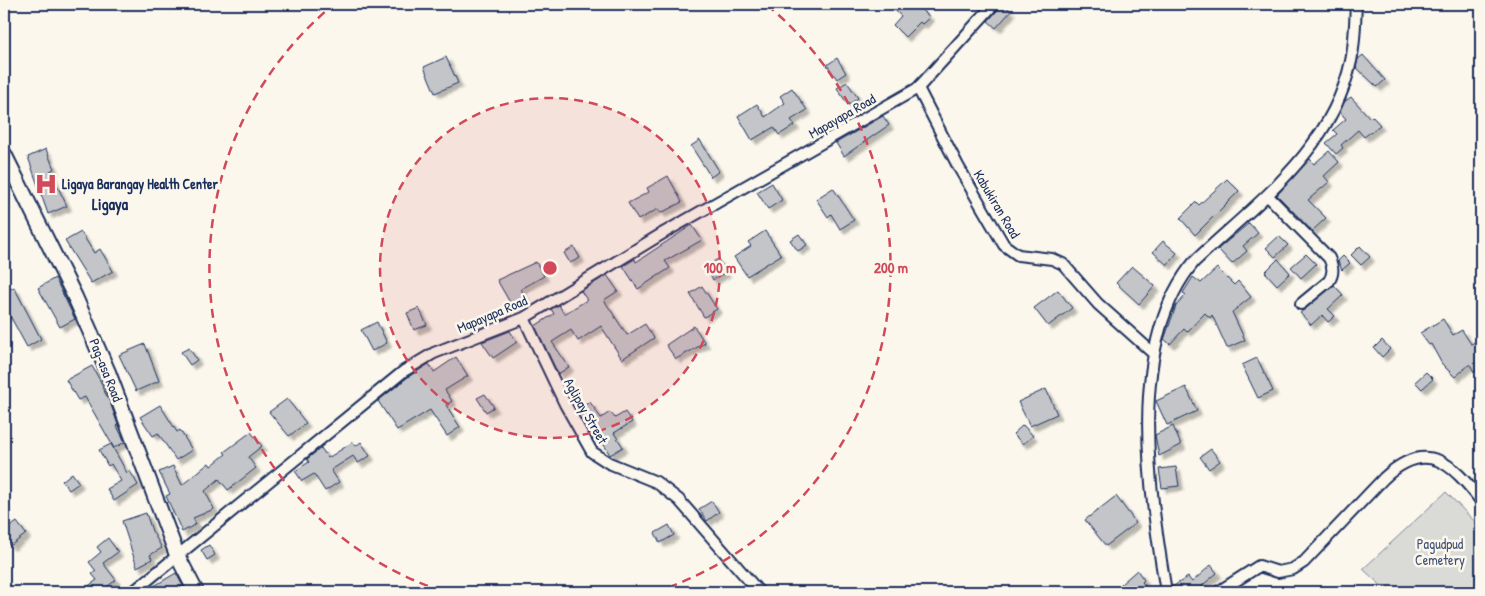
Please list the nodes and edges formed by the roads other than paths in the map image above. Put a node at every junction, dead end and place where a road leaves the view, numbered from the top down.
1 (994, 4) edge
2 (1356, 4) edge
3 (918, 88) junction
4 (4, 154) edge
5 (1268, 196) junction
6 (1301, 304) dead end
7 (524, 318) junction
8 (1154, 354) junction
9 (1481, 501) edge
10 (178, 555) junction
11 (133, 592) edge
12 (196, 592) edge
13 (759, 592) edge
14 (1166, 592) edge
15 (1218, 592) edge

1 - 3 street, Mapayapa Road
2 - 5 street
3 - 7 street, Mapayapa Road
3 - 8 street, Kabukiran Road
4 - 10 main road, Pag-asa Road
5 - 6 street
5 - 8 street
7 - 10 street, Mapayapa Road
7 - 13 street, Aglipay Street
8 - 14 street
9 - 15 street
10 - 11 street, Mapayapa Road
10 - 12 main road, Pag-asa Road

